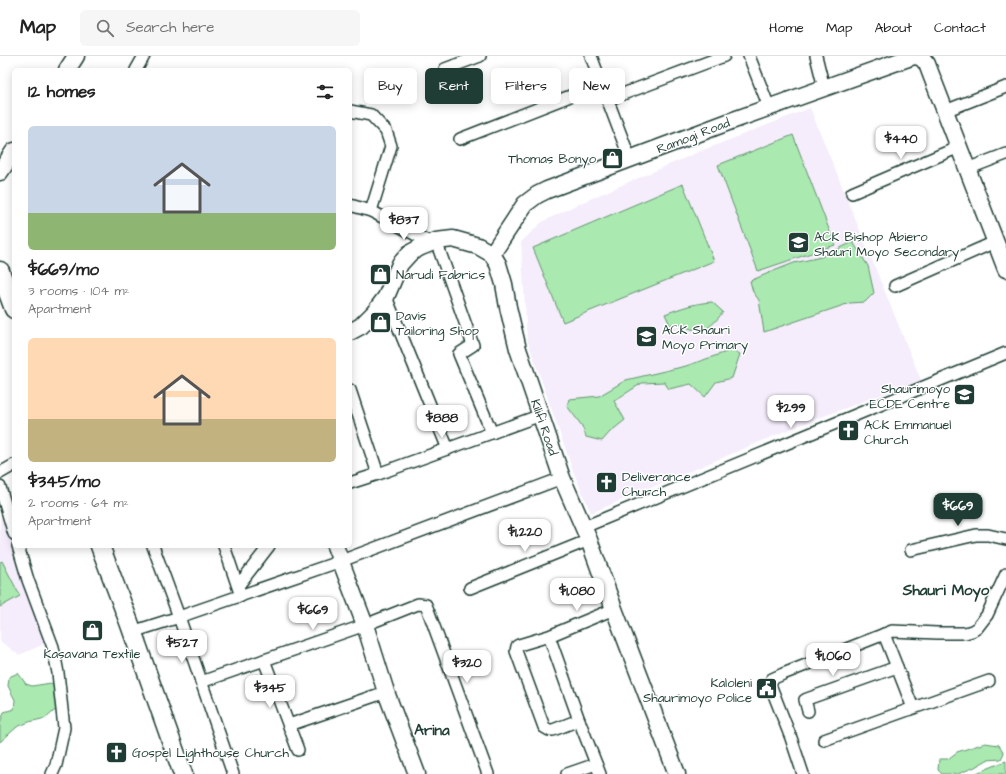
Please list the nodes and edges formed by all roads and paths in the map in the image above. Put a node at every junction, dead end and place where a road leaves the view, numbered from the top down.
1 (76, 56) edge
2 (144, 56) edge
3 (480, 56) edge
4 (591, 56) edge
5 (724, 56) edge
6 (749, 56) edge
7 (816, 56) edge
8 (922, 57) edge
9 (69, 68) edge
10 (137, 68) edge
11 (448, 68) edge
12 (596, 68) edge
13 (1006, 87) edge
14 (824, 88) junction
15 (625, 93) edge
16 (569, 97) edge
17 (609, 104) edge
18 (769, 107) junction
19 (352, 111) edge
20 (945, 111) junction
21 (460, 139) dead end
22 (959, 147) junction
23 (12, 154) edge
24 (1006, 154) edge
25 (630, 159) junction
26 (967, 169) junction
27 (0, 172) edge
28 (852, 193) dead end
29 (352, 206) edge
30 (371, 211) junction
31 (434, 242) junction
32 (996, 242) junction
33 (492, 254) junction
34 (1006, 269) edge
35 (0, 271) edge
36 (895, 286) dead end
37 (386, 297) junction
38 (12, 304) edge
39 (352, 331) edge
40 (1006, 353) edge
41 (352, 396) edge
42 (541, 415) junction
43 (492, 433) junction
44 (448, 449) junction
45 (12, 466) edge
46 (0, 473) edge
47 (378, 474) junction
48 (562, 478) junction
49 (352, 482) edge
50 (0, 487) edge
51 (12, 527) edge
52 (587, 534) junction
53 (1006, 539) edge
54 (19, 548) edge
55 (101, 548) edge
56 (154, 548) edge
57 (225, 548) edge
58 (268, 548) edge
59 (336, 548) edge
60 (911, 550) dead end
61 (341, 561) junction
62 (1006, 574) edge
63 (470, 588) dead end
64 (240, 591) junction
65 (614, 610) junction
66 (179, 617) junction
67 (365, 625) junction
68 (132, 632) junction
69 (884, 634) junction
70 (549, 636) junction
71 (264, 660) junction
72 (897, 667) junction
73 (989, 681) dead end
74 (201, 682) junction
75 (386, 692) junction
76 (913, 708) junction
77 (808, 712) dead end
78 (579, 720) junction
79 (289, 725) junction
80 (824, 740) dead end
81 (298, 750) dead end
82 (598, 769) edge
83 (52, 774) edge
84 (183, 774) edge
85 (233, 774) edge
86 (417, 774) edge
87 (488, 774) edge
88 (567, 774) edge
89 (678, 774) edge
90 (803, 774) edge

1 - 9 main road
2 - 10 street
3 - 11 street
4 - 12 street
5 - 15 street
6 - 18 street
7 - 14 street
8 - 14 main road, Ramogi Road
8 - 20 main road, Ramogi Road
13 - 20 street
14 - 18 main road, Ramogi Road
16 - 21 street
17 - 25 street
18 - 25 main road, Ramogi Road
19 - 30 street
20 - 22 main road, Ramogi Road
22 - 26 main road, Ramogi Road
22 - 28 street
23 - 27 main road
24 - 26 street
25 - 33 main road, Ramogi Road
26 - 32 main road, Ramogi Road
29 - 30 street
30 - 31 street
31 - 33 main road
31 - 37 main road
31 - 43 street
32 - 34 main road, Ramogi Road
32 - 36 street
33 - 42 main road, Kilifi Road
35 - 38 main road
37 - 39 main road
37 - 44 street
40 - 52 street
41 - 47 street
42 - 43 street
42 - 48 main road, Kilifi Road
43 - 44 street
44 - 47 street
45 - 46 street
47 - 49 street
48 - 52 main road, Kilifi Road
48 - 61 street
50 - 51 street
52 - 63 street
52 - 65 main road, Kilifi Road
53 - 60 street
54 - 83 street
55 - 68 main road
56 - 66 street
57 - 64 street
58 - 64 street
59 - 61 main road
61 - 64 street
61 - 67 main road
62 - 69 street
64 - 66 street
65 - 70 street
65 - 89 main road, Kilifi Road
66 - 68 street
66 - 74 street
67 - 71 street
67 - 75 main road
67 - 87 street
68 - 84 main road
69 - 72 street
69 - 90 street
70 - 78 street
70 - 78 street
71 - 74 street
71 - 79 street
72 - 76 street
72 - 77 street
73 - 76 street
74 - 85 street
75 - 79 street
75 - 86 main road
76 - 80 street
78 - 82 street
79 - 81 street
82 - 88 street

